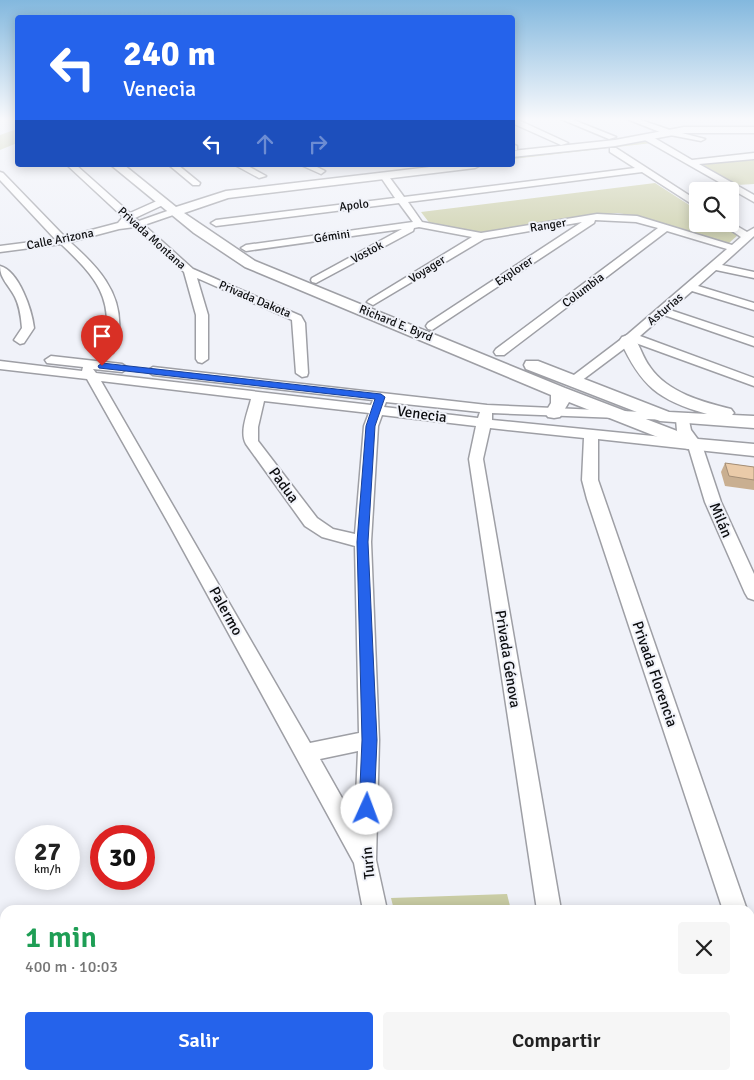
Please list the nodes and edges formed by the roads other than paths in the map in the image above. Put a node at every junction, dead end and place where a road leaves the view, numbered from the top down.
1 (77, 169) edge
2 (122, 169) edge
3 (137, 169) edge
4 (179, 169) edge
5 (248, 169) edge
6 (317, 169) edge
7 (390, 169) edge
8 (424, 169) edge
9 (705, 169) edge
10 (641, 170) joint
11 (321, 171) dead end
12 (0, 175) edge
13 (262, 176) dead end
14 (384, 176) junction
15 (726, 182) edge
16 (196, 183) dead end
17 (754, 187) edge
18 (739, 189) edge
19 (739, 190) edge
20 (754, 198) edge
21 (402, 199) junction
22 (689, 199) edge
23 (162, 202) junction
24 (184, 202) junction
25 (129, 217) junction
26 (597, 217) junction
27 (216, 223) junction
28 (139, 224) junction
29 (418, 224) junction
30 (119, 226) junction
31 (665, 228) junction
32 (736, 232) edge
33 (481, 236) junction
34 (63, 241) junction
35 (746, 241) edge
36 (246, 248) junction
37 (0, 249) edge
38 (718, 263) junction
39 (0, 269) edge
40 (189, 270) junction
41 (750, 274) edge
42 (316, 280) junction
43 (225, 286) junction
44 (691, 287) junction
45 (196, 294) junction
46 (373, 302) junction
47 (754, 307) edge
48 (662, 311) junction
49 (432, 326) junction
50 (630, 338) junction
51 (20, 340) dead end
52 (754, 342) edge
53 (109, 350) dead end
54 (500, 352) junction
55 (0, 354) edge
56 (202, 359) dead end
57 (0, 365) edge
58 (88, 370) junction
59 (302, 373) dead end
60 (132, 379) junction
61 (754, 382) edge
62 (565, 386) junction
63 (259, 396) junction
64 (107, 401) junction
65 (379, 403) junction
66 (554, 413) junction
67 (485, 416) junction
68 (622, 416) junction
69 (674, 418) junction
70 (754, 421) edge
71 (591, 435) junction
72 (695, 445) junction
73 (754, 450) edge
74 (362, 542) junction
75 (754, 593) edge
76 (370, 740) junction
77 (306, 753) junction
78 (365, 860) junction
79 (374, 905) edge
80 (548, 905) edge
81 (734, 905) edge

1 - 25 street, Privada Montana
2 - 23 street, Richard E. Byrd
3 - 24 street, Richard E. Byrd
4 - 16 street
5 - 13 street
6 - 11 street
7 - 24 street
8 - 14 street
9 - 15 street
10 - 21 street, Apolo
10 - 22 street
12 - 34 street
14 - 21 street
14 - 24 street
17 - 18 street
19 - 20 street
21 - 27 street, Apolo
21 - 29 street
23 - 24 street, Richard E. Byrd
23 - 25 street, Calle Arizona
24 - 27 street, Richard E. Byrd
24 - 28 street, Calle Arizona
24 - 62 street, Richard E. Byrd
25 - 28 street, Privada Montana
25 - 30 street, Calle Arizona
26 - 31 street, Ranger
26 - 33 street, Ranger
26 - 49 street, Explorer
27 - 36 street, Richard E. Byrd
28 - 30 street, Calle Arizona
28 - 40 street, Privada Montana
29 - 33 street, Ranger
29 - 36 street, Gémini
29 - 42 street, Vostok
30 - 34 street, Calle Arizona
31 - 35 street, Ranger
31 - 54 street, Columbia
32 - 35 street
33 - 46 street, Voyager
34 - 37 street, Calle Arizona
34 - 53 street
35 - 38 street, Asturias
36 - 42 street, Richard E. Byrd
38 - 41 street
38 - 44 street, Asturias
39 - 51 street
40 - 43 street, Privada Dakota
40 - 45 street, Privada Montana
42 - 46 street, Richard E. Byrd
43 - 45 street
43 - 59 street, Privada Dakota
44 - 47 street
44 - 48 street, Asturias
45 - 56 street, Privada Montana
46 - 49 street, Richard E. Byrd
48 - 50 street, Asturias
48 - 52 street
49 - 54 street, Richard E. Byrd
50 - 61 street
50 - 62 street, Asturias
50 - 70 street
54 - 62 street, Richard E. Byrd
55 - 58 street, Venecia
57 - 58 street, Venecia
58 - 60 street, Venecia
58 - 64 street, Palermo
58 - 65 street, Venecia
60 - 63 street, Venecia
60 - 64 street
62 - 66 street
62 - 68 street, Richard E. Byrd
62 - 69 street, Richard E. Byrd
63 - 65 street, Venecia
63 - 74 street, Padua
64 - 77 street, Palermo
65 - 67 street, Venecia
65 - 74 street, Turín
66 - 67 street, Venecia
66 - 68 street, Venecia
67 - 71 street, Venecia
67 - 80 street, Privada Génova
68 - 69 street, Venecia
68 - 72 street, Richard E. Byrd
69 - 70 street, Venecia
69 - 72 street, Milán
71 - 72 street, Venecia
71 - 81 street, Privada Florencia
72 - 73 street, Venecia
72 - 75 street, Milán
74 - 76 street, Turín
76 - 77 street
76 - 78 street, Turín
77 - 78 street, Palermo
78 - 79 street, Turín

